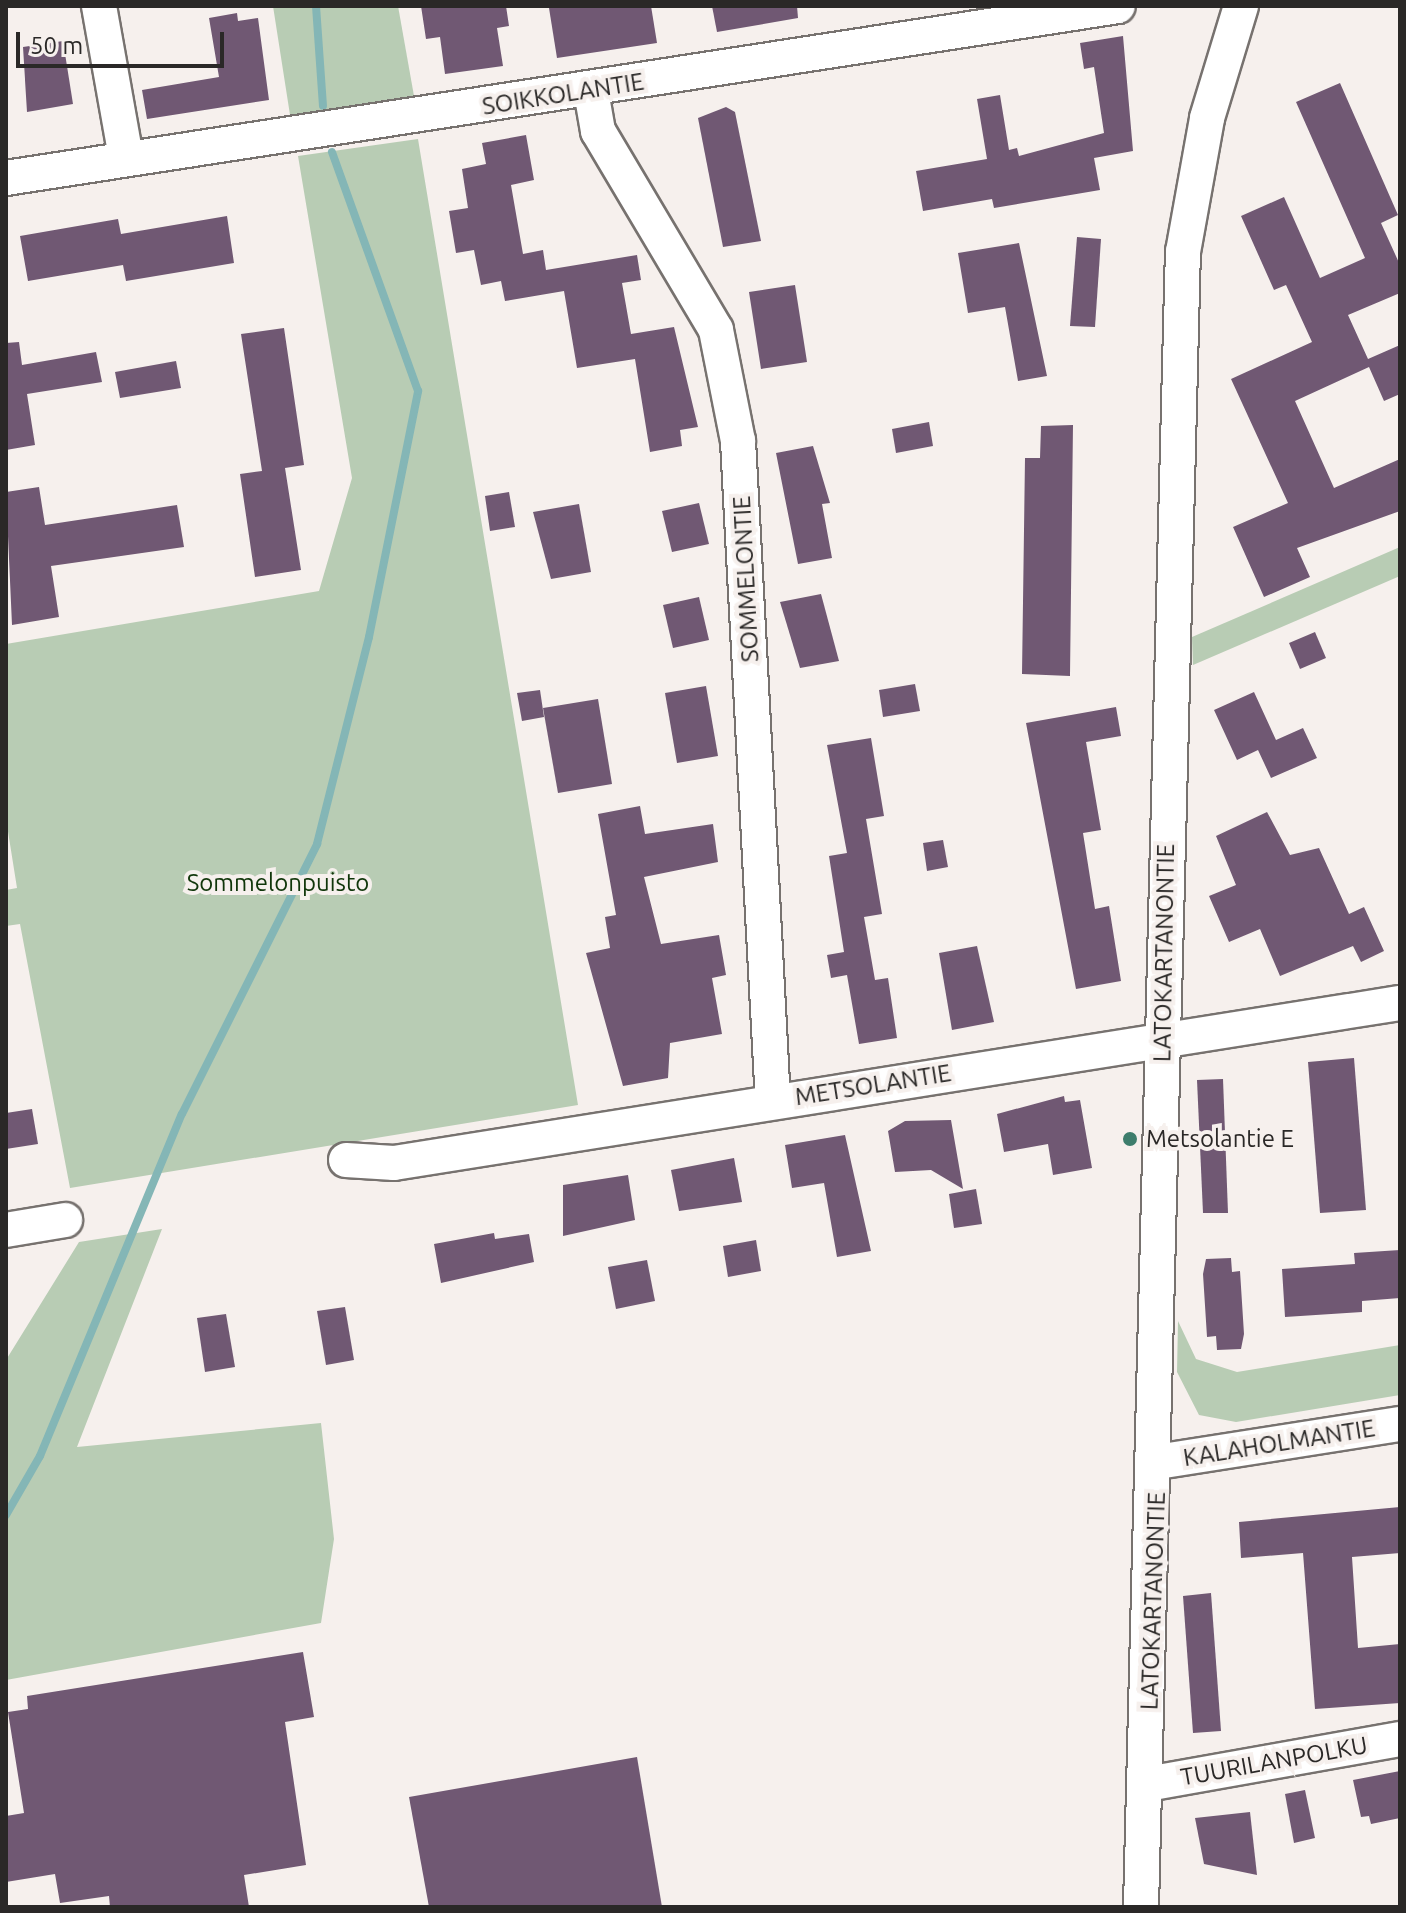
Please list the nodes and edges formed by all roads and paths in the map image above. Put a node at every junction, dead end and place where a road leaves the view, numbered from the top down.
1 (99, 6) edge
2 (1118, 6) edge
3 (1241, 6) edge
4 (966, 15) edge
5 (591, 91) junction
6 (126, 158) junction
7 (6, 178) edge
8 (1400, 1003) edge
9 (1162, 1039) junction
10 (773, 1102) junction
11 (346, 1160) dead end
12 (65, 1220) dead end
13 (6, 1230) edge
14 (1400, 1424) edge
15 (1157, 1462) junction
16 (1400, 1739) edge
17 (1147, 1784) junction
18 (1141, 1907) edge

1 - 6 street
2 - 4 street, SOIKKOLANTIE
3 - 9 street, LATOKARTANONTIE
4 - 5 street, SOIKKOLANTIE
5 - 6 street, SOIKKOLANTIE
5 - 10 street, SOMMELONTIE
6 - 7 street, SOIKKOLANTIE
8 - 9 street, METSOLANTIE
9 - 10 street, METSOLANTIE
9 - 15 street, LATOKARTANONTIE
10 - 11 street, METSOLANTIE
12 - 13 street
14 - 15 street, KALAHOLMANTIE
15 - 17 street, LATOKARTANONTIE
16 - 17 street, TUURILANPOLKU
17 - 18 street, LATOKARTANONTIE

